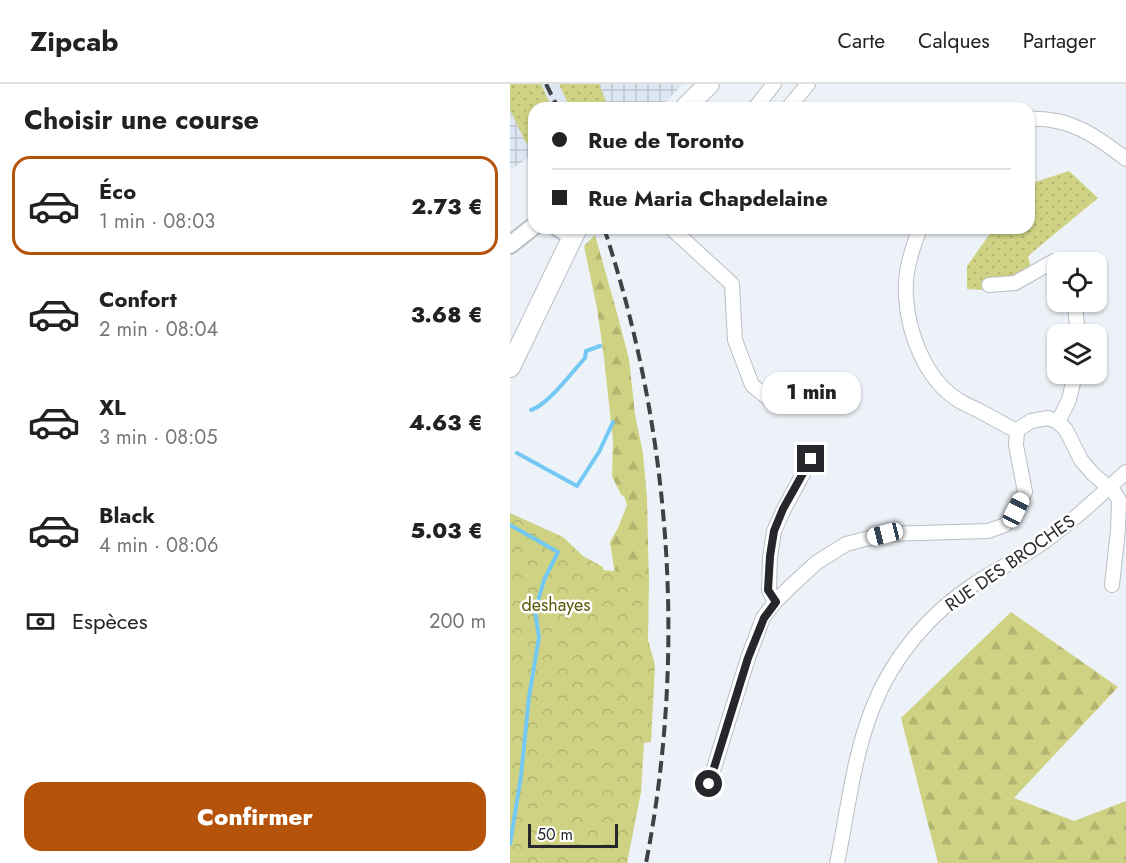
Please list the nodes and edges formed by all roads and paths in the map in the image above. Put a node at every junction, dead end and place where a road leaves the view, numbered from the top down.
1 (774, 84) edge
2 (808, 84) edge
3 (760, 102) edge
4 (793, 102) edge
5 (1035, 119) edge
6 (1126, 159) edge
7 (528, 231) edge
8 (569, 234) edge
9 (678, 234) edge
10 (918, 234) edge
11 (510, 245) edge
12 (1047, 265) edge
13 (989, 285) dead end
14 (510, 367) edge
15 (1073, 384) edge
16 (768, 398) dead end
17 (1058, 422) junction
18 (1017, 430) junction
19 (811, 459) dead end
20 (1126, 472) edge
21 (1109, 488) junction
22 (1112, 585) dead end
23 (776, 602) junction
24 (709, 784) dead end
25 (837, 863) edge

1 - 3 street
2 - 4 street
5 - 6 street
7 - 11 street
8 - 14 main road
9 - 16 street
10 - 18 street
12 - 13 street
15 - 17 street
17 - 18 street
17 - 21 street
18 - 23 street
19 - 23 street
20 - 21 street, RUE DES BROCHES
21 - 22 street
21 - 25 street, RUE DES BROCHES
23 - 24 street

